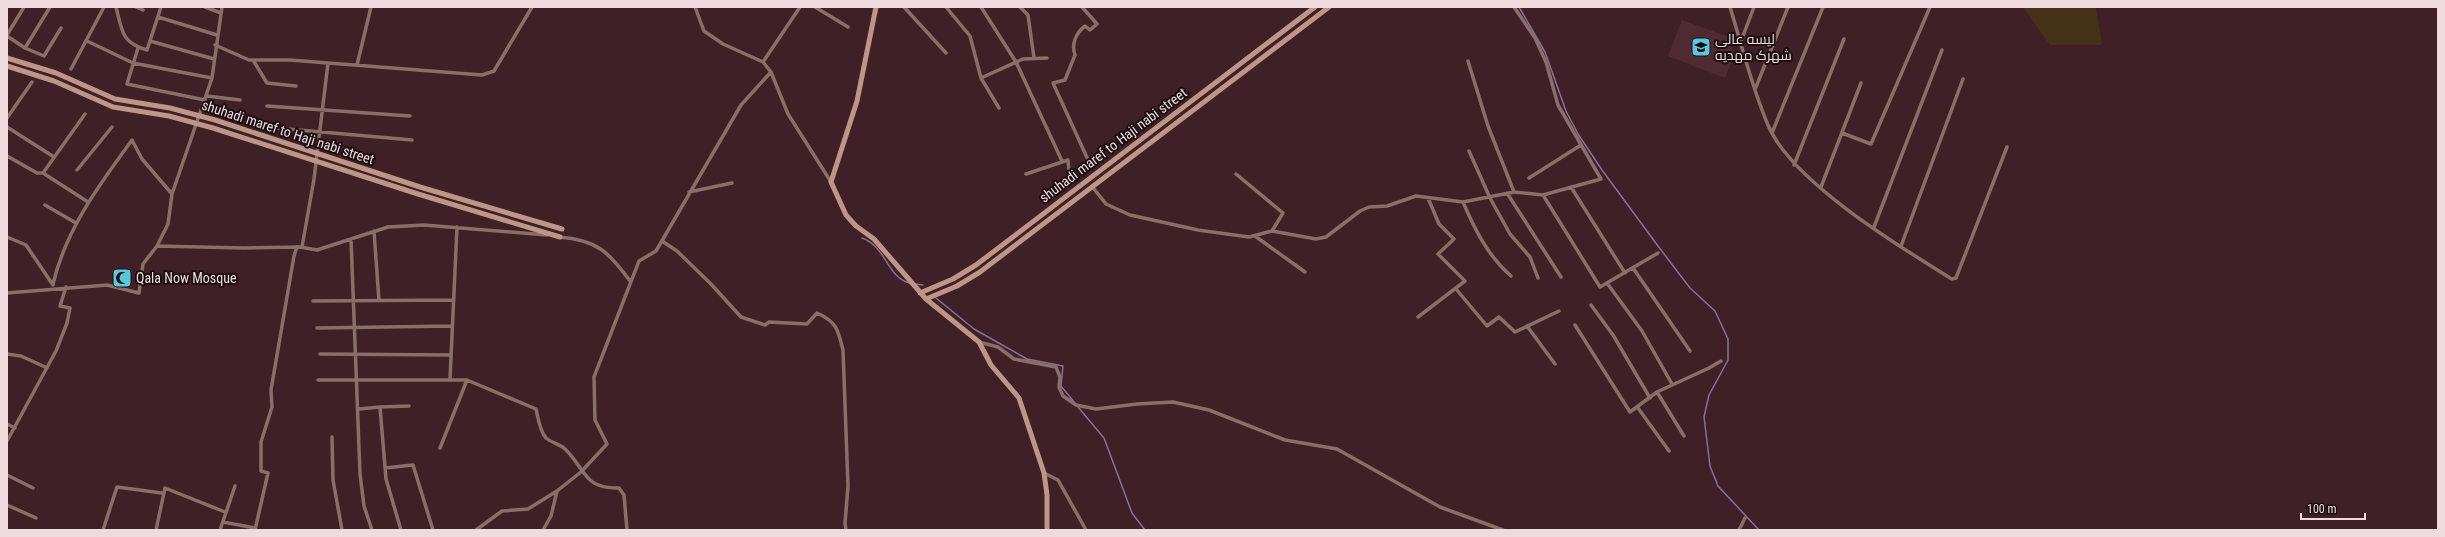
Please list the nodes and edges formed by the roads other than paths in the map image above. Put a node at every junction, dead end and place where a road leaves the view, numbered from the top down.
1 (24, 7) edge
2 (50, 7) edge
3 (104, 7) edge
4 (116, 7) edge
5 (136, 7) edge
6 (161, 7) edge
7 (205, 7) edge
8 (222, 7) edge
9 (370, 7) edge
10 (532, 7) edge
11 (695, 7) edge
12 (800, 7) edge
13 (815, 7) edge
14 (876, 7) edge
15 (904, 7) edge
16 (946, 7) edge
17 (981, 7) edge
18 (1020, 7) edge
19 (1082, 7) edge
20 (1315, 7) edge
21 (1329, 7) edge
22 (1514, 7) edge
23 (1730, 7) edge
24 (1754, 7) edge
25 (1788, 7) edge
26 (1823, 7) edge
27 (1930, 7) edge
28 (143, 10) dead end
29 (221, 13) junction
30 (158, 17) junction
31 (848, 27) dead end
32 (61, 28) dead end
33 (7, 35) edge
34 (217, 35) junction
35 (1844, 39) dead end
36 (87, 41) junction
37 (150, 41) junction
38 (1741, 42) junction
39 (215, 45) junction
40 (25, 48) junction
41 (138, 48) junction
42 (1942, 50) dead end
43 (946, 53) dead end
44 (7, 58) edge
45 (1034, 58) junction
46 (1047, 58) dead end
47 (214, 59) junction
48 (253, 60) junction
49 (1468, 61) dead end
50 (763, 62) junction
51 (1016, 62) junction
52 (134, 63) junction
53 (328, 63) junction
54 (357, 65) junction
55 (7, 66) edge
56 (71, 68) dead end
57 (771, 72) junction
58 (212, 78) junction
59 (982, 78) junction
60 (1964, 79) dead end
61 (32, 82) dead end
62 (1861, 83) dead end
63 (296, 86) dead end
64 (1756, 88) junction
65 (206, 98) junction
66 (240, 100) dead end
67 (267, 106) dead end
68 (999, 108) dead end
69 (324, 110) junction
70 (85, 114) dead end
71 (200, 116) junction
72 (410, 116) dead end
73 (7, 118) edge
74 (197, 124) junction
75 (7, 127) edge
76 (112, 127) dead end
77 (265, 127) dead end
78 (321, 132) junction
79 (1772, 133) junction
80 (1842, 133) junction
81 (412, 140) dead end
82 (1581, 145) junction
83 (2007, 147) dead end
84 (1469, 151) dead end
85 (317, 154) junction
86 (7, 156) edge
87 (54, 157) junction
88 (1062, 161) junction
89 (316, 162) junction
90 (1089, 162) dead end
91 (1794, 165) junction
92 (77, 170) dead end
93 (43, 173) junction
94 (1026, 174) dead end
95 (1236, 174) dead end
96 (1529, 178) dead end
97 (732, 182) dead end
98 (831, 182) junction
99 (1070, 183) dead end
100 (1571, 187) junction
101 (1821, 188) junction
102 (1094, 189) dead end
103 (689, 192) junction
104 (1514, 192) junction
105 (1507, 193) junction
106 (172, 194) junction
107 (1543, 195) junction
108 (1428, 198) junction
109 (1490, 198) junction
110 (88, 202) junction
111 (1463, 202) junction
112 (45, 205) dead end
113 (76, 223) junction
114 (458, 227) junction
115 (1874, 227) junction
116 (562, 229) dead end
117 (374, 231) junction
118 (1272, 231) junction
119 (1255, 236) junction
120 (7, 237) edge
121 (560, 237) junction
122 (351, 239) junction
123 (662, 241) junction
124 (157, 246) junction
125 (1901, 246) junction
126 (300, 247) junction
127 (1658, 253) dead end
128 (1633, 268) junction
129 (1305, 272) dead end
130 (1625, 273) junction
131 (1511, 276) dead end
132 (1561, 277) dead end
133 (1538, 278) dead end
134 (630, 281) junction
135 (1607, 283) junction
136 (54, 286) junction
137 (66, 287) junction
138 (1456, 289) junction
139 (7, 293) edge
140 (920, 293) junction
141 (926, 299) junction
142 (453, 300) junction
143 (313, 301) dead end
144 (354, 301) junction
145 (379, 301) junction
146 (1591, 305) dead end
147 (1559, 312) dead end
148 (1418, 317) dead end
149 (1575, 325) dead end
150 (452, 326) junction
151 (1526, 326) junction
152 (316, 328) dead end
153 (355, 328) junction
154 (979, 342) junction
155 (1690, 351) dead end
156 (7, 354) edge
157 (320, 354) dead end
158 (356, 355) junction
159 (451, 355) junction
160 (1721, 361) dead end
161 (1555, 364) dead end
162 (45, 367) junction
163 (450, 379) junction
164 (318, 380) dead end
165 (467, 380) junction
166 (358, 381) junction
167 (1672, 384) junction
168 (1657, 392) junction
169 (1650, 398) junction
170 (409, 406) dead end
171 (380, 408) junction
172 (1638, 408) junction
173 (359, 409) junction
174 (7, 424) edge
175 (15, 428) junction
176 (1684, 436) dead end
177 (332, 437) dead end
178 (7, 441) edge
179 (440, 448) dead end
180 (1669, 451) dead end
181 (385, 468) junction
182 (581, 472) junction
183 (1044, 473) junction
184 (7, 475) edge
185 (235, 486) dead end
186 (33, 488) dead end
187 (556, 492) junction
188 (162, 493) junction
189 (7, 505) edge
190 (225, 512) junction
191 (36, 518) dead end
192 (1745, 518) dead end
193 (223, 522) junction
194 (255, 529) edge
195 (627, 529) edge
196 (103, 530) edge
197 (156, 530) edge
198 (220, 530) edge
199 (342, 530) edge
200 (372, 530) edge
201 (401, 530) edge
202 (433, 530) edge
203 (476, 530) edge
204 (544, 530) edge
205 (622, 530) edge
206 (846, 530) edge
207 (1047, 530) edge
208 (1086, 530) edge
209 (1503, 530) edge
210 (1739, 530) edge

1 - 33 street
2 - 40 street
3 - 36 street
4 - 41 street
5 - 28 street
6 - 30 street
7 - 29 street
8 - 29 street
9 - 54 street
10 - 54 street
11 - 50 street
12 - 50 street
13 - 31 street
14 - 98 main road
15 - 43 street
16 - 59 street
17 - 51 street
18 - 45 street
19 - 90 street
20 - 140 main road, shuhadi maref to Haji nabi street
21 - 141 main road
22 - 82 street
23 - 38 street
24 - 38 street
25 - 64 street
26 - 79 street
27 - 80 street
29 - 34 street
30 - 34 street
30 - 37 street
32 - 40 street
33 - 40 street
34 - 39 street
35 - 91 street
36 - 52 street
36 - 56 street
37 - 41 street
37 - 47 street
38 - 64 street
39 - 47 street
39 - 48 street
41 - 52 street
42 - 115 street
44 - 71 main road, shuhadi maref to Haji nabi street
45 - 46 street
45 - 51 street
47 - 58 street
48 - 53 street
48 - 63 street
49 - 104 street
50 - 57 street
51 - 59 street
51 - 88 street
52 - 58 street
52 - 65 street
53 - 54 street
53 - 69 street
55 - 74 main road
57 - 98 street
57 - 103 street
58 - 65 street
59 - 68 street
60 - 125 street
61 - 73 street
62 - 80 street
64 - 79 street
65 - 66 street
65 - 71 street
67 - 69 street
69 - 72 street
69 - 78 street
70 - 87 street
71 - 74 street
71 - 85 main road, shuhadi maref to Haji nabi street
74 - 89 main road
74 - 106 street
75 - 87 street
76 - 92 street
77 - 78 street
78 - 81 street
78 - 85 street
79 - 91 street
80 - 101 street
82 - 96 street
82 - 100 street
83 - 125 street
84 - 109 street
85 - 89 street
85 - 116 main road, shuhadi maref to Haji nabi street
86 - 93 street
87 - 93 street
88 - 94 street
88 - 99 street
89 - 121 main road
89 - 126 street
91 - 101 street
93 - 110 street
95 - 118 street
97 - 103 street
98 - 140 main road
100 - 107 street
100 - 130 street
101 - 115 street
102 - 119 street
103 - 123 street
104 - 105 street
104 - 107 street
105 - 109 street
105 - 132 street
106 - 110 street
106 - 124 street
107 - 135 street
108 - 111 street
108 - 118 street
108 - 138 street
109 - 111 street
109 - 133 street
110 - 113 street
111 - 131 street
112 - 113 street
113 - 136 street
114 - 117 street
114 - 121 street
114 - 142 street
115 - 125 street
117 - 122 street
117 - 145 street
118 - 119 street
119 - 129 street
120 - 136 street
121 - 134 street
122 - 126 street
122 - 144 street
123 - 134 street
123 - 206 street
124 - 126 street
124 - 137 street
126 - 194 street
127 - 128 street
128 - 130 street
128 - 155 street
130 - 135 street
134 - 182 street
135 - 167 street
136 - 137 street
136 - 139 street
137 - 162 street
138 - 148 street
138 - 151 street
140 - 141 main road
141 - 154 main road
142 - 145 street
142 - 150 street
143 - 144 street
144 - 145 street
144 - 153 street
146 - 169 street
147 - 151 street
149 - 172 street
150 - 153 street
150 - 159 street
151 - 161 street
152 - 153 street
153 - 158 street
154 - 183 main road
154 - 209 street
156 - 162 street
157 - 158 street
158 - 159 street
158 - 166 street
159 - 163 street
160 - 167 street
162 - 175 street
163 - 165 street
163 - 166 street
164 - 166 street
165 - 179 street
165 - 182 street
166 - 173 street
167 - 168 street
168 - 169 street
168 - 176 street
169 - 172 street
170 - 171 street
171 - 173 street
171 - 181 street
172 - 180 street
173 - 200 street
174 - 175 street
175 - 178 street
177 - 199 street
181 - 201 street
181 - 202 street
182 - 187 street
182 - 195 street
183 - 207 main road
183 - 208 street
184 - 186 street
185 - 190 street
187 - 203 street
187 - 204 street
188 - 190 street
188 - 196 street
188 - 197 street
189 - 191 street
190 - 193 street
192 - 210 street
193 - 194 street
193 - 198 street
195 - 205 street

